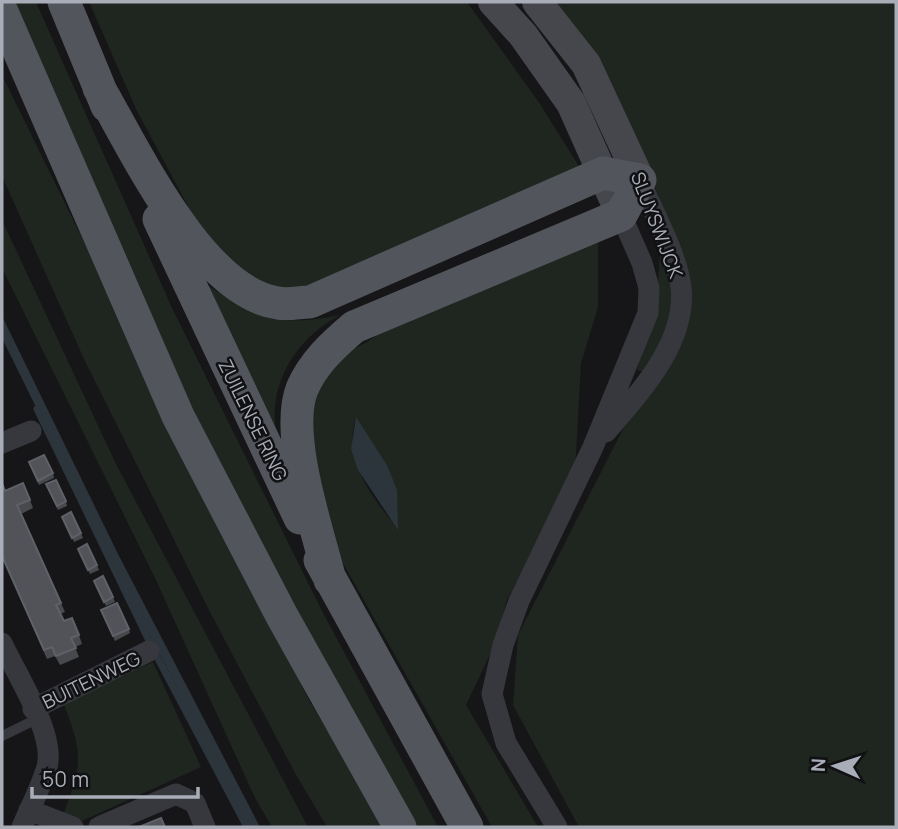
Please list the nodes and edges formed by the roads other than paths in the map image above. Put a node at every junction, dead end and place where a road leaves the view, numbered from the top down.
1 (64, 2) edge
2 (493, 2) edge
3 (537, 2) edge
4 (2, 12) edge
5 (99, 88) junction
6 (603, 173) junction
7 (640, 180) junction
8 (621, 215) junction
9 (30, 431) dead end
10 (2, 443) edge
11 (593, 447) junction
12 (330, 580) junction
13 (2, 643) edge
14 (149, 651) dead end
15 (36, 714) junction
16 (2, 736) edge
17 (25, 818) edge
18 (73, 827) edge
19 (99, 827) edge
20 (205, 827) edge
21 (400, 827) edge
22 (467, 827) edge
23 (558, 827) edge

1 - 5 main road, ZUILENSE RING
2 - 6 main road, SLUYSWIJCK
3 - 7 main road, SLUYSWIJCK
4 - 21 main road
5 - 6 main road
5 - 12 main road, ZUILENSE RING
6 - 7 main road
6 - 8 main road, SLUYSWIJCK
7 - 8 main road
7 - 11 street, SLUYSWIJCK
8 - 11 street, SLUYSWIJCK
8 - 12 main road
9 - 10 street
11 - 23 street, SLUYSWIJCK
12 - 22 main road, ZUILENSE RING
13 - 15 street, BUITENWEG
14 - 15 street, BUITENWEG
15 - 16 lane, BUITENWEG
15 - 17 street, BUITENWEG
17 - 18 street
19 - 20 street

